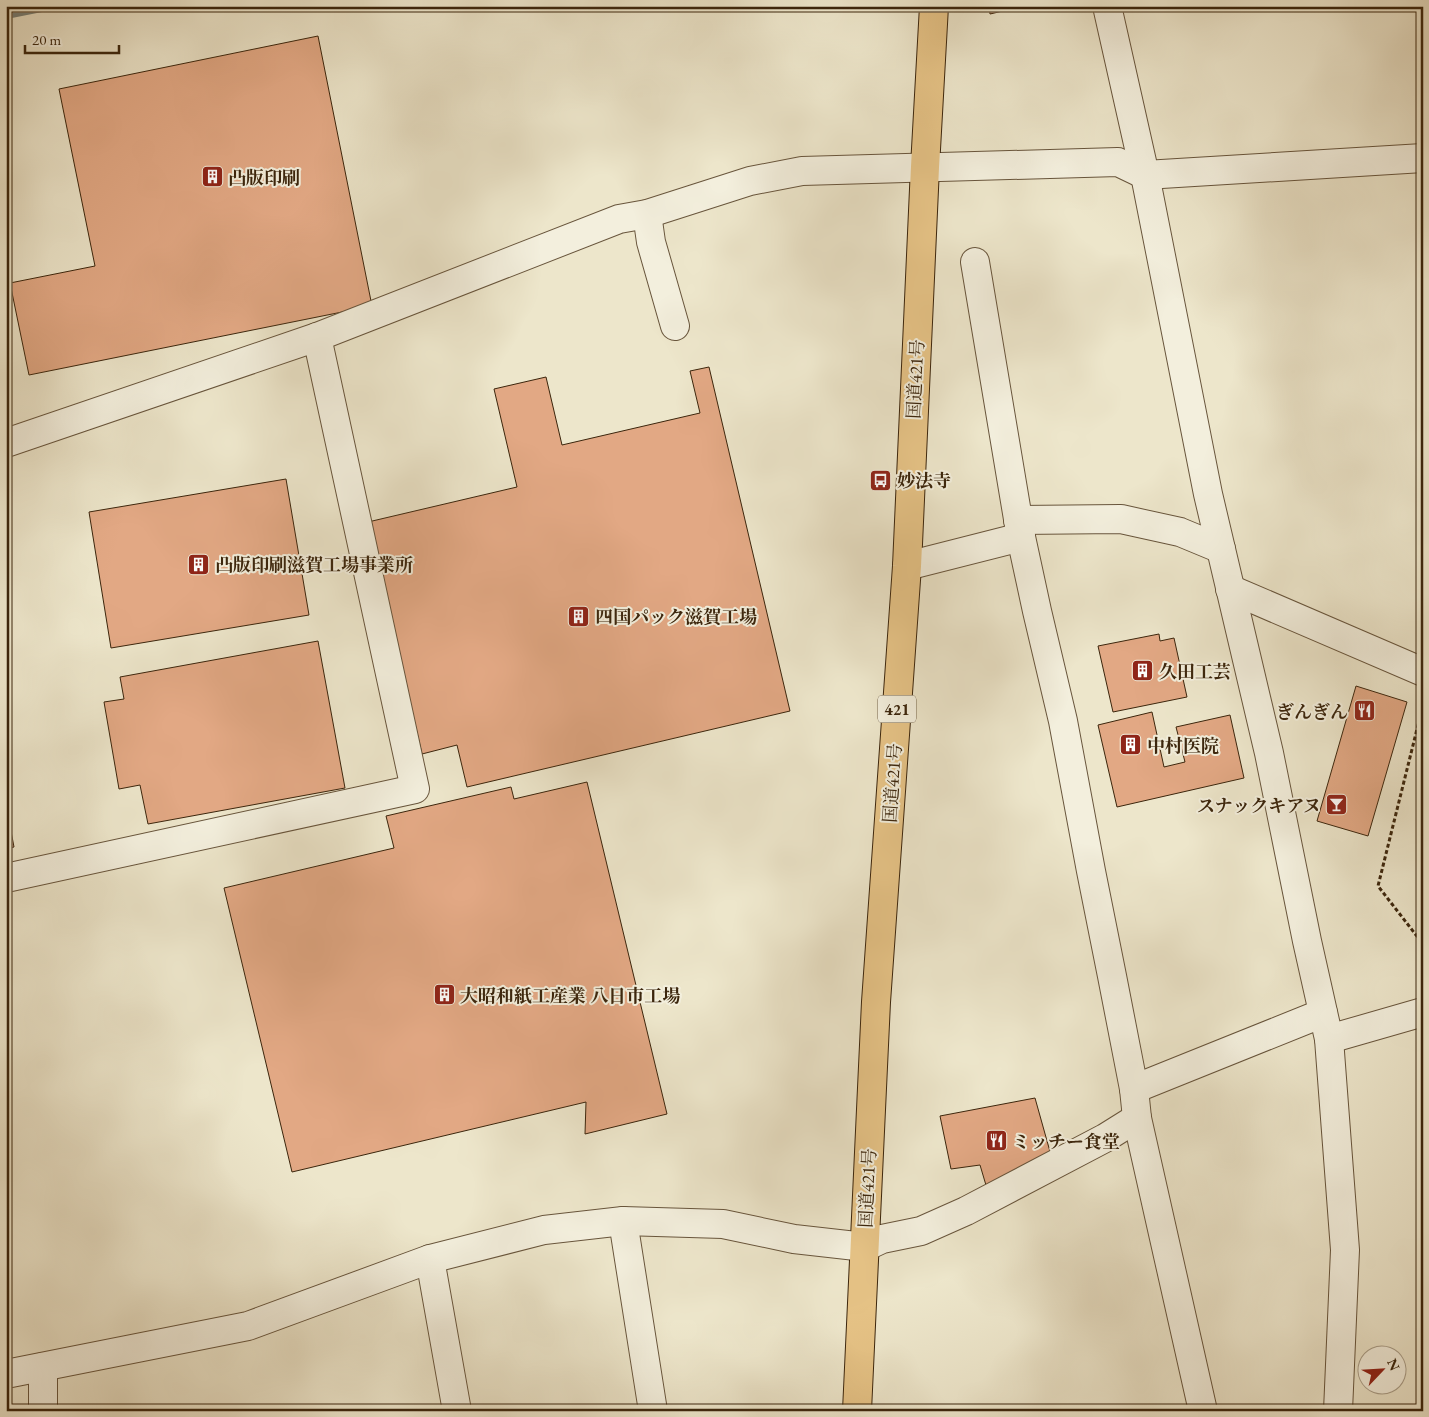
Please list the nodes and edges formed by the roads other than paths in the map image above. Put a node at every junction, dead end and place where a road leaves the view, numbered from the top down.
1 (934, 6) edge
2 (1107, 6) edge
3 (1423, 158) edge
4 (925, 167) junction
5 (1145, 175) junction
6 (647, 214) junction
7 (975, 262) dead end
8 (675, 326) dead end
9 (317, 337) junction
10 (6, 443) edge
11 (1020, 528) junction
12 (1221, 549) junction
13 (907, 566) junction
14 (1230, 589) junction
15 (1423, 672) edge
16 (6, 878) edge
17 (1423, 1012) edge
18 (1326, 1026) junction
19 (1134, 1089) junction
20 (1138, 1118) junction
21 (622, 1221) junction
22 (865, 1247) junction
23 (430, 1259) junction
24 (43, 1367) junction
25 (6, 1374) edge
26 (43, 1411) edge
27 (457, 1411) edge
28 (653, 1411) edge
29 (857, 1411) edge
30 (1203, 1411) edge
31 (1338, 1411) edge

1 - 4 highway, 国道421号 / 421
2 - 5 street
3 - 5 street
4 - 5 street
4 - 6 street
4 - 13 highway, 国道421号 / 421
5 - 12 street
6 - 8 street
6 - 9 street
7 - 11 street
9 - 10 street
9 - 16 street
11 - 12 street
11 - 13 street
11 - 19 street
12 - 14 street
13 - 22 highway, 国道421号 / 421
14 - 15 street
14 - 18 street
17 - 18 street
18 - 19 street
18 - 31 street
19 - 20 street
20 - 22 street
20 - 30 street
21 - 22 street
21 - 23 street
21 - 28 street
22 - 29 highway, 国道421号 / 421
23 - 24 street
23 - 27 street
24 - 25 street
24 - 26 street

